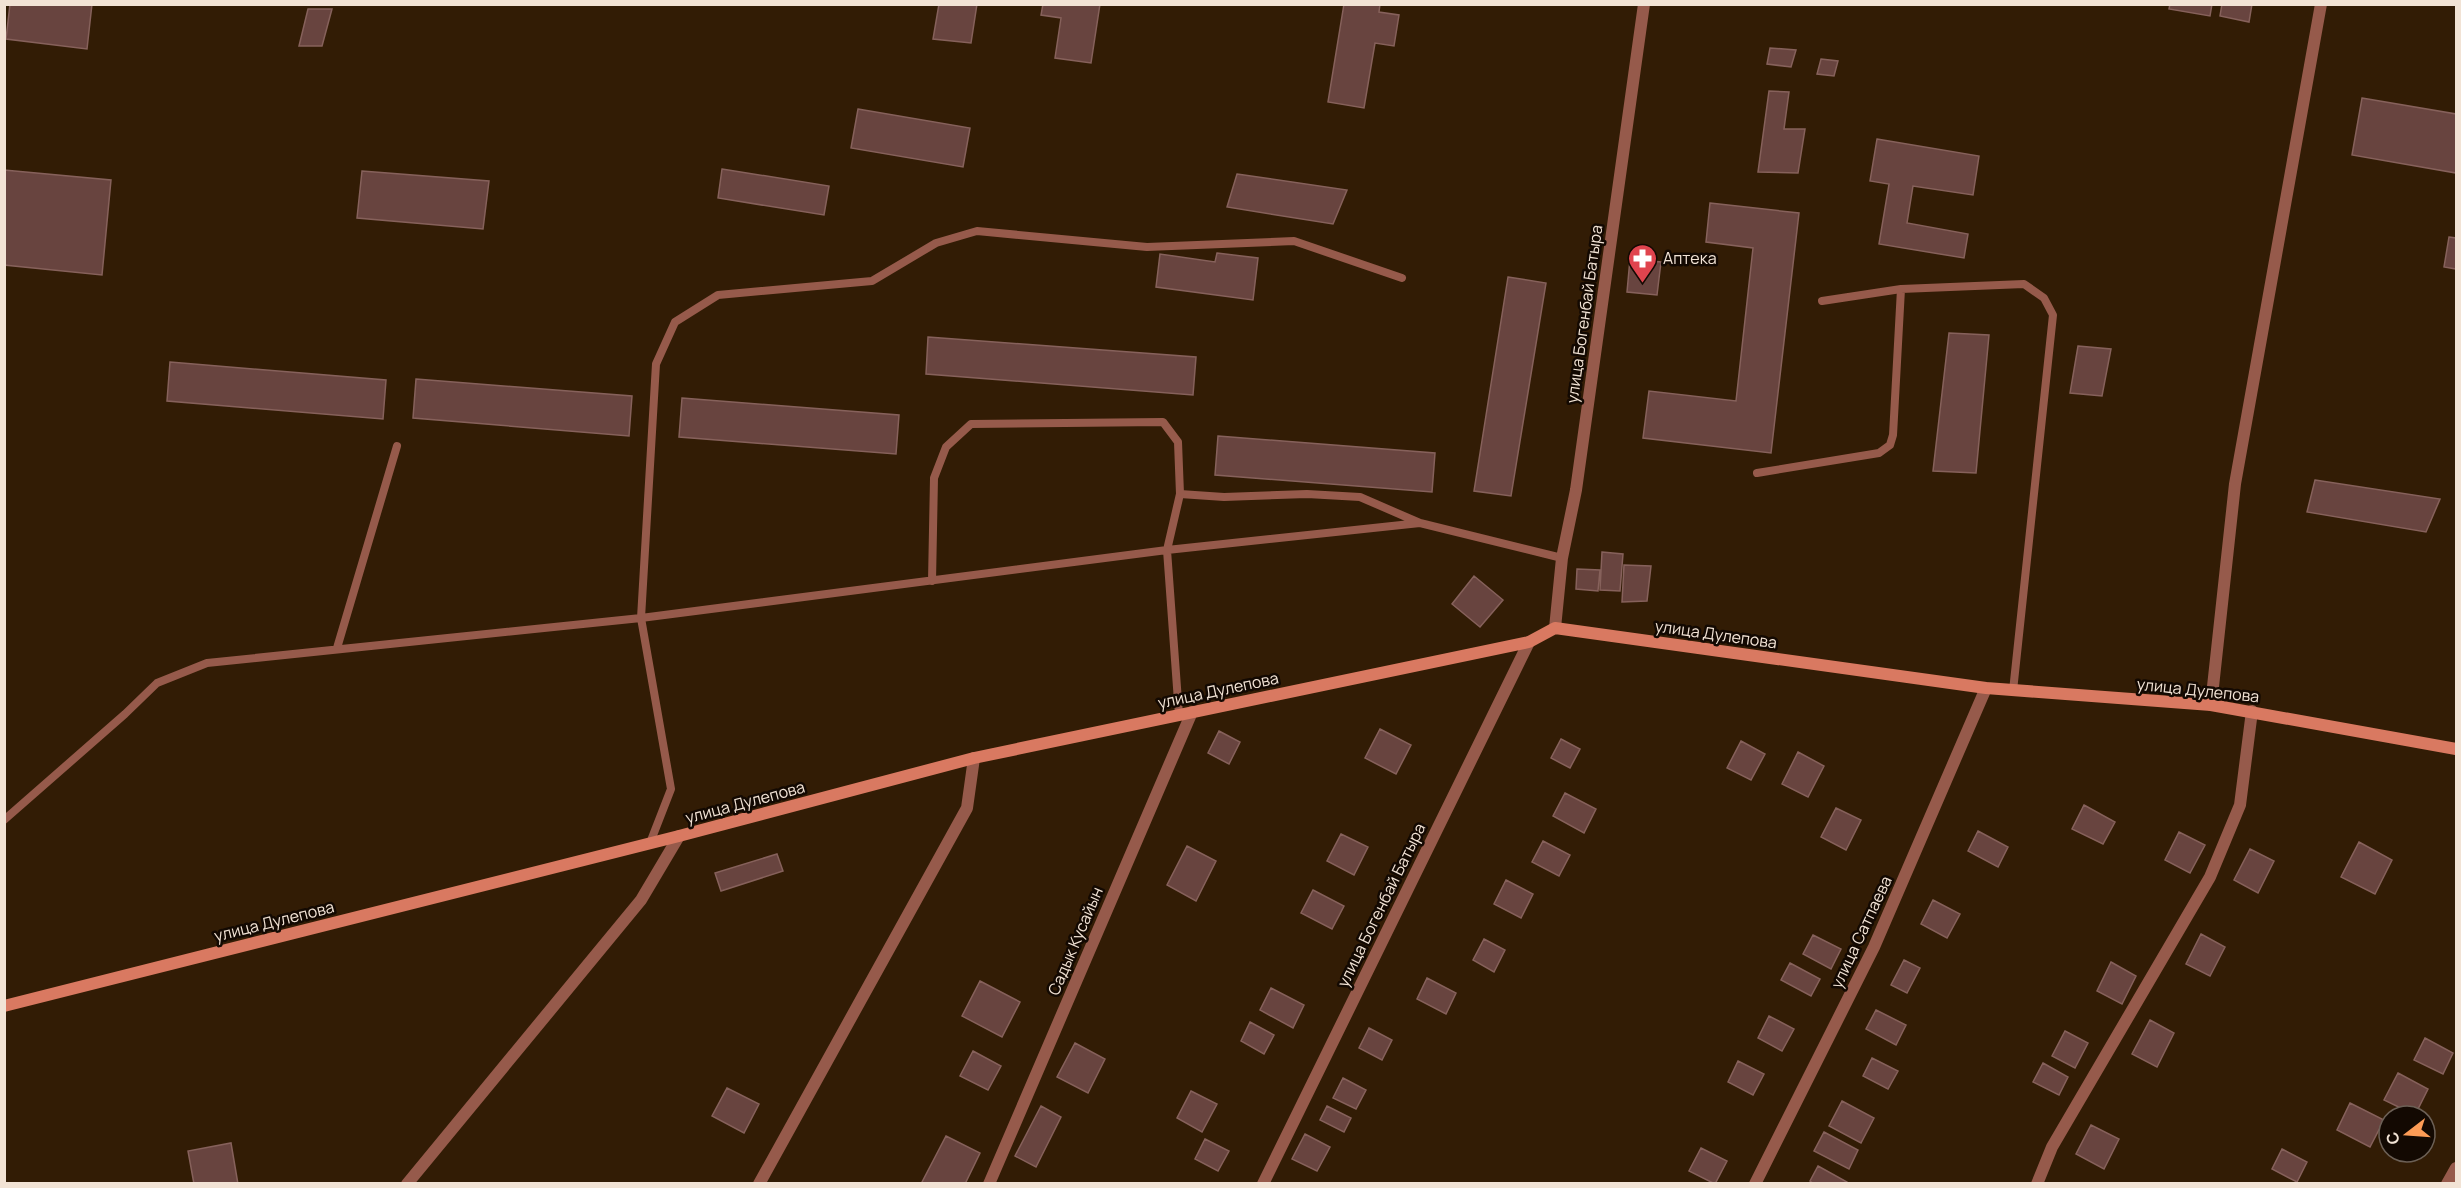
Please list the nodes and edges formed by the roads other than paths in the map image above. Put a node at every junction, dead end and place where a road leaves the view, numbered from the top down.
1 (1644, 4) edge
2 (2321, 4) edge
3 (1402, 278) dead end
4 (1901, 290) junction
5 (1822, 302) dead end
6 (397, 446) dead end
7 (1757, 473) dead end
8 (1180, 494) junction
9 (1420, 523) junction
10 (1167, 550) junction
11 (1562, 558) junction
12 (932, 581) junction
13 (641, 618) junction
14 (1555, 628) junction
15 (1529, 642) junction
16 (337, 648) junction
17 (1986, 688) junction
18 (2013, 691) junction
19 (2211, 705) junction
20 (2252, 711) junction
21 (1192, 712) junction
22 (1179, 715) junction
23 (2457, 749) edge
24 (974, 758) junction
25 (4, 820) edge
26 (679, 836) junction
27 (650, 843) junction
28 (4, 1006) edge
29 (2457, 1168) edge
30 (407, 1184) edge
31 (759, 1184) edge
32 (988, 1184) edge
33 (1263, 1184) edge
34 (1755, 1184) edge
35 (2037, 1184) edge
36 (2447, 1184) edge

1 - 11 street, улица Богенбай Батыра
2 - 19 street
3 - 13 lane
4 - 5 lane
4 - 7 lane
4 - 18 lane
6 - 16 lane
8 - 9 lane
8 - 10 lane
8 - 12 lane
9 - 10 lane
9 - 11 lane
10 - 12 lane
10 - 22 lane
11 - 14 street, улица Богенбай Батыра
12 - 13 lane
13 - 16 lane
13 - 27 lane
14 - 15 street, улица Дулепова
14 - 17 street, улица Дулепова
15 - 21 street, улица Дулепова
15 - 33 street, улица Богенбай Батыра
16 - 25 lane
17 - 18 street, улица Дулепова
17 - 34 street, улица Сатпаева
18 - 19 street, улица Дулепова
19 - 20 street, улица Дулепова
20 - 23 street, улица Дулепова
20 - 35 street
21 - 22 street, улица Дулепова
21 - 32 street, Садык Кусайын
22 - 24 street, улица Дулепова
24 - 26 street, улица Дулепова
24 - 31 street
26 - 27 street, улица Дулепова
26 - 30 street
27 - 28 street, улица Дулепова
29 - 36 street

